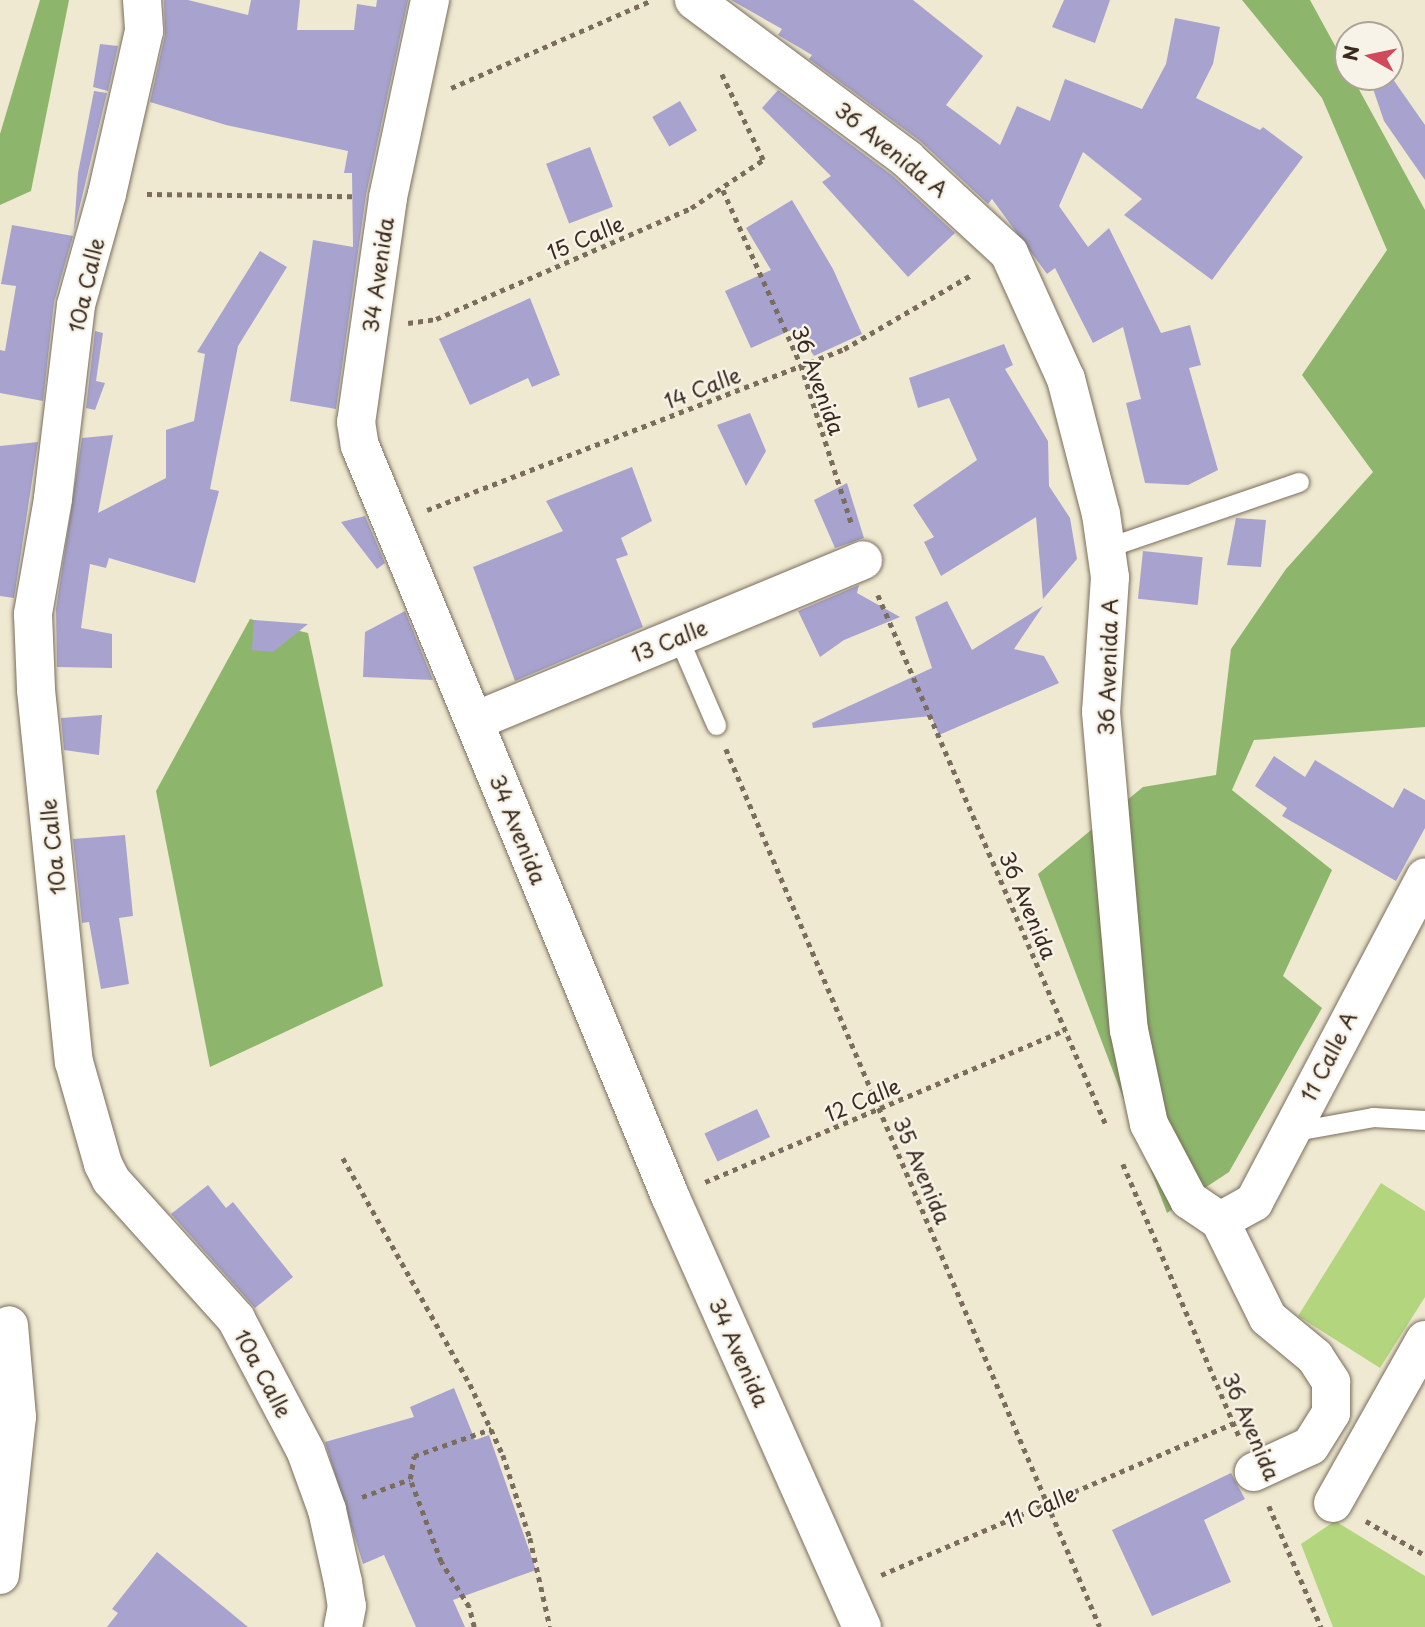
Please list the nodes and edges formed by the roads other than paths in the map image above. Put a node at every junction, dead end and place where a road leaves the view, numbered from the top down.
1 (142, 0) edge
2 (430, 0) edge
3 (697, 1) edge
4 (1299, 482) dead end
5 (1106, 548) junction
6 (863, 560) road end
7 (678, 637) junction
8 (475, 720) junction
9 (716, 725) road end
10 (1425, 877) edge
11 (1425, 1120) edge
12 (1289, 1132) junction
13 (1220, 1221) junction
14 (9, 1325) dead end
15 (1425, 1340) edge
16 (1254, 1472) road end
17 (1333, 1503) dead end
18 (0, 1575) edge
19 (343, 1627) edge
20 (862, 1627) edge

1 - 19 street, 10a Calle
2 - 8 street, 34 Avenida
3 - 5 street, 36 Avenida A
4 - 5 lane
5 - 13 street, 36 Avenida A
6 - 7 street, 13 Calle
7 - 8 street, 13 Calle
7 - 9 lane
8 - 20 street, 34 Avenida
10 - 12 street, 11 Calle A
11 - 12 lane
12 - 13 street, 11 Calle A
13 - 16 street, 36 Avenida A
14 - 18 street
15 - 17 street

